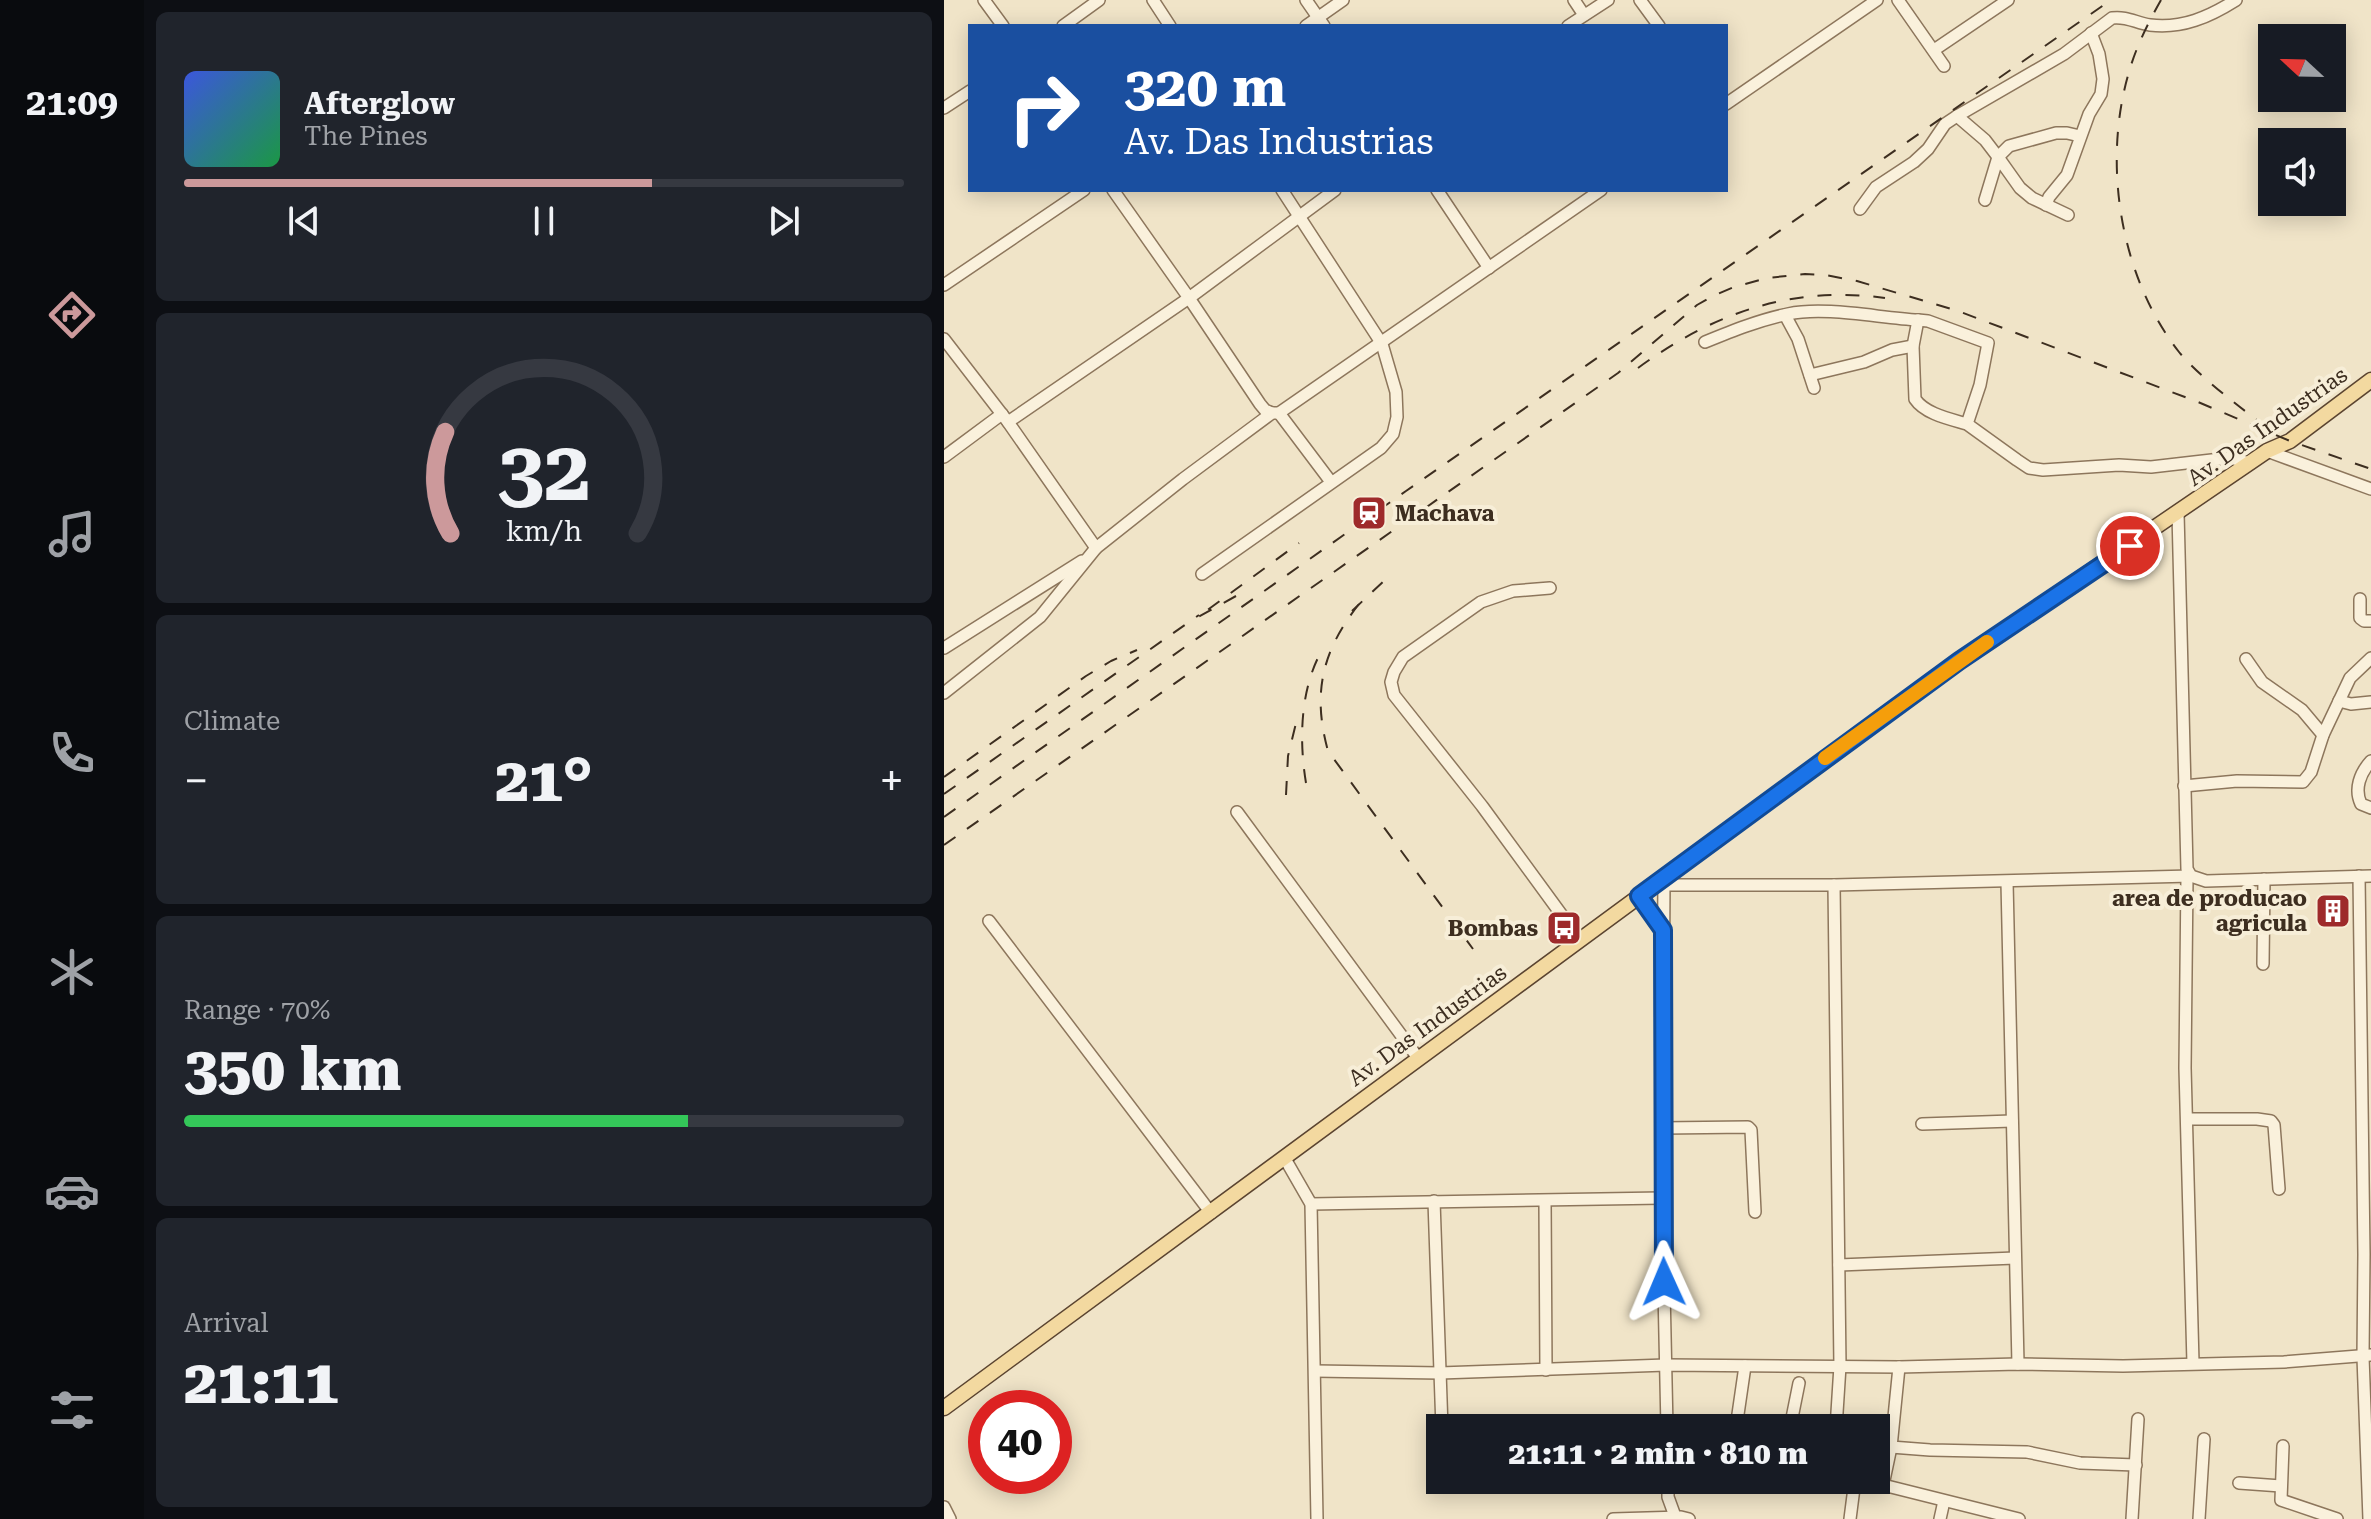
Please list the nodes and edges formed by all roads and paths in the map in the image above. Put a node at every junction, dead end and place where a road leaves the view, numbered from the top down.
1 (984, 0) edge
2 (1099, 0) edge
3 (1153, 0) edge
4 (1306, 0) edge
5 (1343, 0) edge
6 (1574, 0) edge
7 (1608, 0) edge
8 (1640, 0) edge
9 (1877, 0) edge
10 (1898, 0) edge
11 (2008, 0) edge
12 (2236, 0) edge
13 (1584, 15) junction
14 (1321, 22) edge
15 (1002, 24) edge
16 (1066, 24) edge
17 (1169, 24) edge
18 (1571, 24) edge
19 (1658, 24) edge
20 (2091, 33) junction
21 (1934, 50) junction
22 (1944, 66) dead end
23 (968, 92) edge
24 (1728, 103) edge
25 (944, 108) edge
26 (1957, 116) junction
27 (2080, 136) junction
28 (1998, 157) junction
29 (1081, 192) edge
30 (1114, 192) edge
31 (1283, 192) edge
32 (1332, 192) edge
33 (1438, 192) edge
34 (1598, 192) edge
35 (1985, 200) dead end
36 (2046, 205) junction
37 (1860, 209) dead end
38 (2068, 215) dead end
39 (1300, 216) junction
40 (1489, 268) junction
41 (944, 285) edge
42 (1189, 298) junction
43 (1785, 315) junction
44 (1918, 320) junction
45 (944, 339) edge
46 (1705, 342) dead end
47 (1382, 344) junction
48 (1913, 346) junction
49 (1810, 375) junction
50 (2371, 380) edge
51 (1814, 388) dead end
52 (1275, 413) junction
53 (1005, 418) junction
54 (1967, 424) junction
55 (2267, 451) junction
56 (944, 457) edge
57 (2251, 463) junction
58 (1331, 482) junction
59 (2371, 489) edge
60 (2178, 513) junction
61 (1093, 552) junction
62 (1202, 574) dead end
63 (1550, 588) dead end
64 (2360, 599) dead end
65 (2371, 621) edge
66 (944, 648) edge
67 (2371, 658) edge
68 (2246, 659) dead end
69 (944, 693) edge
70 (2339, 701) junction
71 (2371, 702) edge
72 (2323, 735) junction
73 (2371, 761) edge
74 (2184, 786) junction
75 (2371, 808) edge
76 (1237, 812) dead end
77 (2189, 876) junction
78 (2365, 876) edge
79 (2264, 879) junction
80 (1664, 881) junction
81 (2007, 882) junction
82 (1834, 885) junction
83 (1639, 896) junction
84 (989, 921) dead end
85 (1663, 930) junction
86 (1580, 940) junction
87 (2263, 964) dead end
88 (1418, 1058) junction
89 (2187, 1119) junction
90 (2012, 1121) junction
91 (1922, 1124) dead end
92 (1662, 1128) junction
93 (1284, 1157) junction
94 (2279, 1189) dead end
95 (1662, 1198) junction
96 (1434, 1201) junction
97 (1545, 1201) junction
98 (1311, 1204) junction
99 (1755, 1212) dead end
100 (1211, 1213) junction
101 (2015, 1258) junction
102 (1839, 1265) junction
103 (2367, 1356) edge
104 (2193, 1363) junction
105 (2018, 1364) junction
106 (1666, 1365) junction
107 (1745, 1366) junction
108 (1840, 1366) junction
109 (1899, 1367) junction
110 (1546, 1370) junction
111 (1315, 1371) junction
112 (1440, 1373) junction
113 (1799, 1383) dead end
114 (944, 1408) edge
115 (1441, 1414) edge
116 (1667, 1414) edge
117 (1738, 1414) edge
118 (1793, 1414) edge
119 (1837, 1414) edge
120 (2138, 1419) dead end
121 (2204, 1439) dead end
122 (2369, 1445) edge
123 (2283, 1446) dead end
124 (1891, 1447) junction
125 (1890, 1452) edge
126 (2136, 1465) junction
127 (2239, 1483) dead end
128 (2281, 1486) junction
129 (1890, 1487) edge
130 (1853, 1494) edge
131 (1668, 1497) joint
132 (1944, 1501) junction
133 (944, 1507) edge
134 (2004, 1517) edge
135 (1660, 1518) edge
136 (1676, 1518) edge
137 (950, 1519) edge
138 (1317, 1519) edge
139 (1613, 1519) edge
140 (1627, 1519) edge
141 (1689, 1519) edge
142 (1850, 1519) edge
143 (1940, 1519) edge
144 (2019, 1519) edge
145 (2132, 1519) edge
146 (2199, 1519) edge
147 (2337, 1519) edge
148 (2369, 1519) edge

1 - 15 street
2 - 16 street
3 - 17 street
4 - 14 street
5 - 14 street
6 - 13 street
7 - 13 street
8 - 19 street
9 - 24 street
10 - 21 street
11 - 21 street
12 - 20 street
13 - 18 street
20 - 26 street
20 - 27 street
21 - 22 street
23 - 25 street
26 - 28 street
26 - 37 street
27 - 28 street
27 - 36 street
28 - 35 street
28 - 36 street
29 - 41 street
30 - 42 street
31 - 39 street
32 - 39 street
33 - 40 street
34 - 40 street
36 - 38 street
39 - 42 street
39 - 47 street
40 - 47 street
42 - 52 street
42 - 53 street
43 - 44 street
43 - 46 street
43 - 49 street
44 - 48 street
44 - 54 street
45 - 53 street
47 - 52 street
47 - 58 street
48 - 49 street
48 - 54 street
49 - 51 street
50 - 55 main road, Av. Das Industrias
52 - 58 street
52 - 61 street
53 - 56 street
53 - 61 street
54 - 57 street
55 - 57 main road, Av. Das Industrias
55 - 59 street
57 - 60 main road, Av. Das Industrias
58 - 62 street
60 - 74 street
60 - 80 main road, Av. Das Industrias
61 - 66 street
61 - 69 street
63 - 86 street
64 - 65 street
67 - 70 street
68 - 72 street
70 - 71 street
70 - 72 street
72 - 74 street
73 - 75 street
74 - 77 street
76 - 88 street
77 - 79 street
77 - 81 street
77 - 89 street
78 - 79 street
78 - 103 street
79 - 87 street
80 - 82 street
80 - 83 main road, Av. Das Industrias
80 - 85 street
81 - 82 street
81 - 90 street
82 - 102 street
83 - 85 street
83 - 86 main road, Av. Das Industrias
84 - 100 street
85 - 92 street
86 - 88 main road, Av. Das Industrias
88 - 93 main road, Av. Das Industrias
89 - 94 street
89 - 104 street
90 - 91 street
90 - 101 street
92 - 95 street
92 - 99 street
93 - 98 street
93 - 100 main road, Av. Das Industrias
95 - 97 street
95 - 106 street
96 - 97 street
96 - 98 street
96 - 112 street
97 - 110 street
98 - 111 street
100 - 114 main road, Av. Das Industrias
101 - 102 street
101 - 105 street
102 - 108 street
103 - 104 street
103 - 122 street
104 - 105 street
105 - 109 street
106 - 107 street
106 - 110 street
106 - 116 street
107 - 108 street
107 - 117 street
108 - 109 street
108 - 119 street
109 - 124 street
110 - 112 street
111 - 112 street
111 - 138 street
112 - 115 street
113 - 118 street
120 - 126 street
121 - 146 street
122 - 148 street
123 - 128 street
124 - 125 street
124 - 126 street
126 - 145 street
127 - 128 street
128 - 147 street
129 - 132 street
130 - 142 street
131 - 135 street
131 - 136 street
132 - 134 street
132 - 143 street
133 - 137 street
134 - 144 street
135 - 136 street
135 - 140 street
136 - 141 street
139 - 140 street

